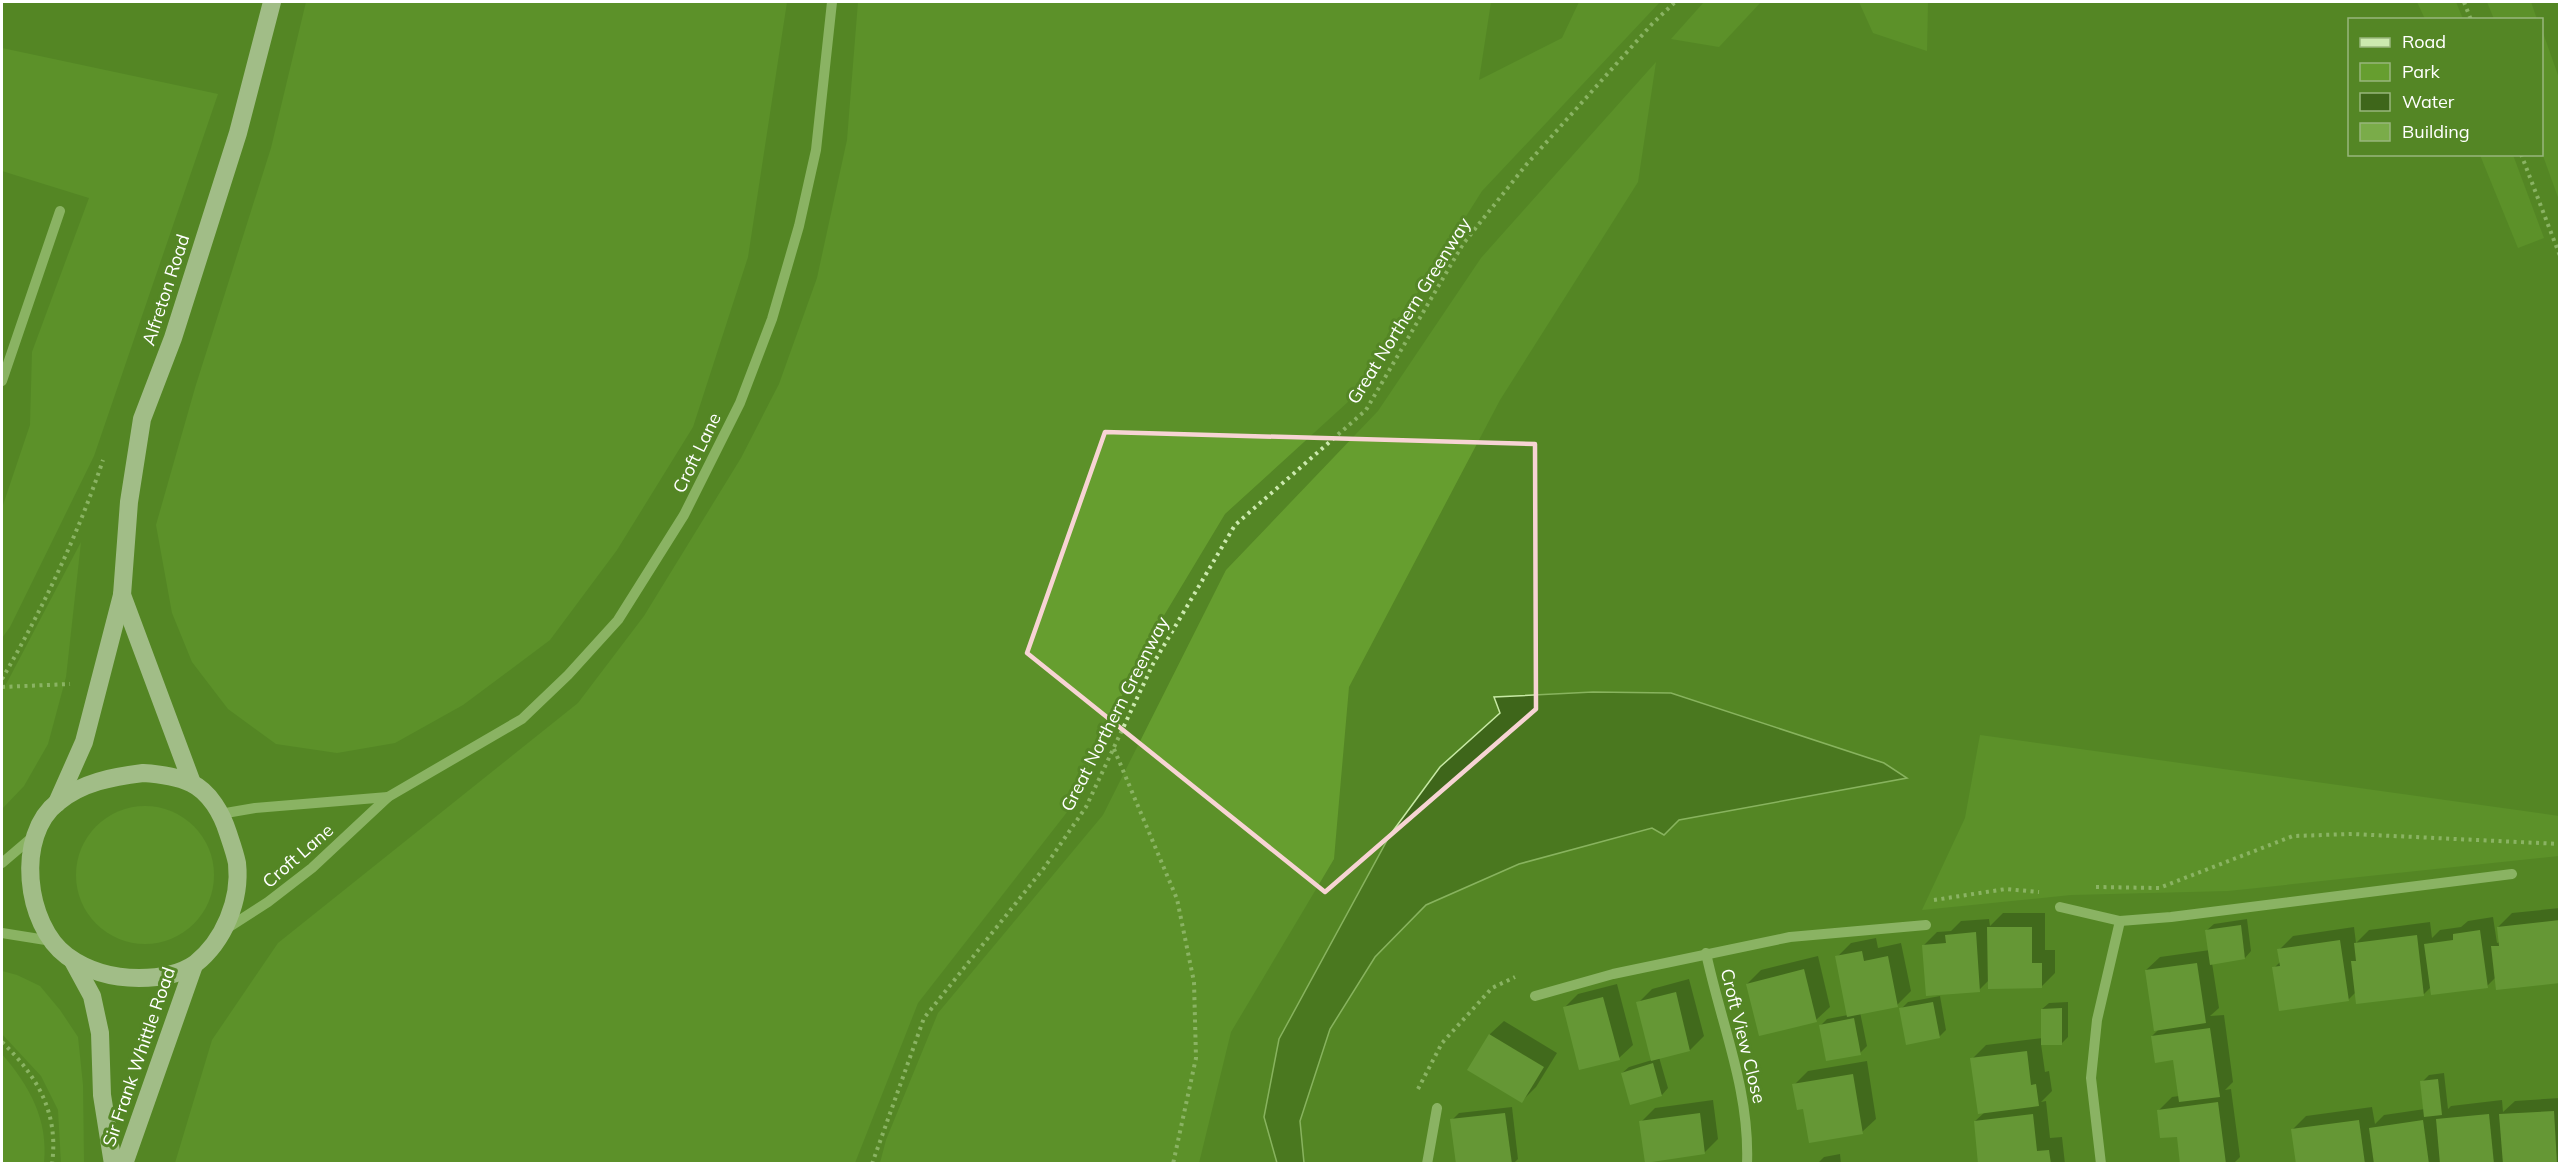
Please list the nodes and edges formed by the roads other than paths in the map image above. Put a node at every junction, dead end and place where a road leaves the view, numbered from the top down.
1 (272, 2) edge
2 (832, 2) edge
3 (60, 210) dead end
4 (2, 381) edge
5 (122, 595) junction
6 (192, 783) junction
7 (388, 797) junction
8 (57, 803) junction
9 (220, 814) junction
10 (38, 833) junction
11 (2, 863) edge
12 (2512, 874) dead end
13 (2060, 907) dead end
14 (2120, 921) junction
15 (1926, 925) dead end
16 (223, 931) junction
17 (2, 933) edge
18 (52, 941) junction
19 (1706, 953) junction
20 (74, 961) junction
21 (194, 965) junction
22 (1535, 996) dead end
23 (1437, 1108) dead end
24 (113, 1164) edge
25 (124, 1164) edge
26 (1426, 1164) edge
27 (1747, 1164) edge
28 (2101, 1164) edge

1 - 5 highway, Alfreton Road
2 - 7 street, Croft Lane
3 - 4 street
5 - 6 highway, Alfreton Road
5 - 8 highway, Alfreton Road
6 - 8 highway
6 - 9 highway
7 - 9 street, Croft Lane
7 - 16 street, Croft Lane
8 - 10 highway
9 - 16 highway
10 - 11 street
10 - 18 highway
12 - 14 street
13 - 14 street
14 - 28 street
15 - 19 street, Croft View Close
16 - 21 highway
17 - 18 street
18 - 20 highway
19 - 22 street, Croft View Close
19 - 27 street, Croft View Close
20 - 21 highway
20 - 24 highway, Sir Frank Whittle Road
21 - 25 highway, Sir Frank Whittle Road
23 - 26 street

